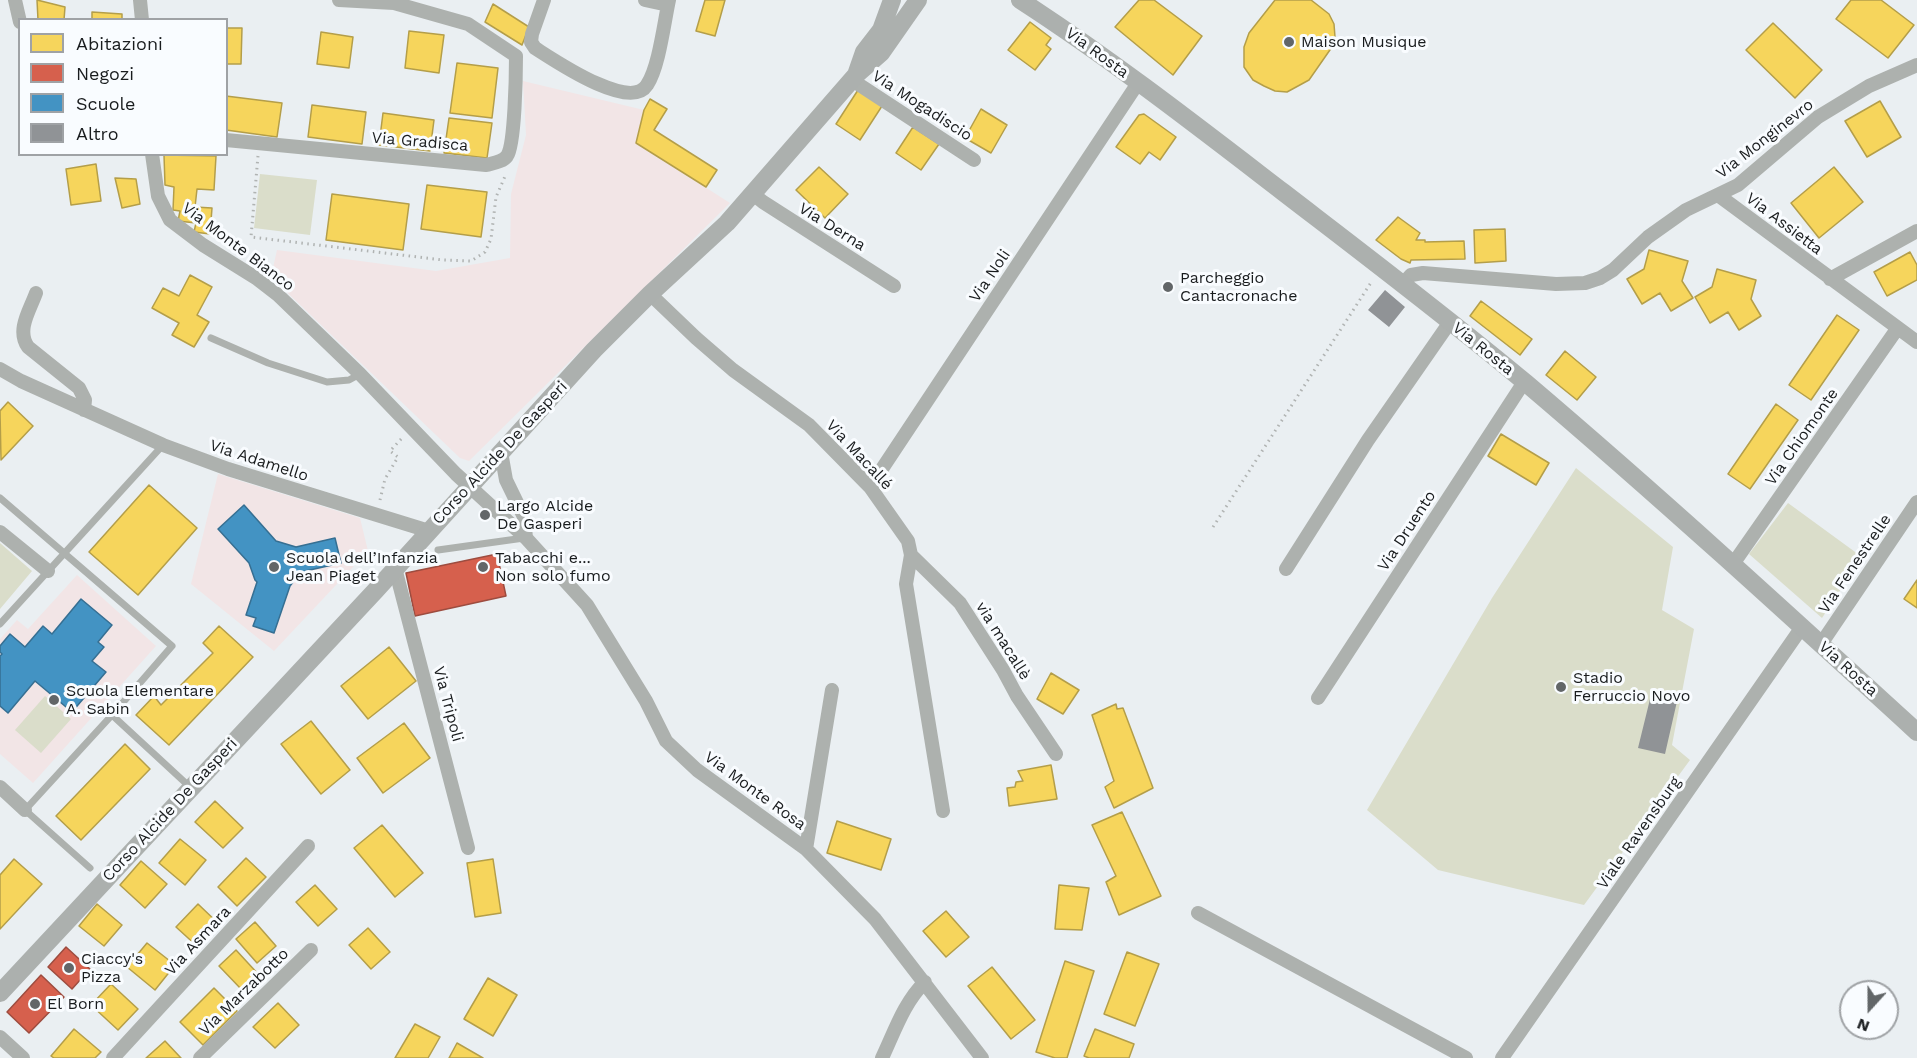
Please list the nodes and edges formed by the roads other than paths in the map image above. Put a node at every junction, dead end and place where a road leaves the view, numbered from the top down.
1 (15, 0) edge
2 (140, 0) edge
3 (339, 0) edge
4 (544, 0) edge
5 (645, 0) edge
6 (892, 0) edge
7 (918, 0) edge
8 (1020, 0) edge
9 (669, 3) edge
10 (19, 18) edge
11 (142, 18) edge
12 (1917, 65) edge
13 (854, 78) junction
14 (1138, 83) junction
15 (228, 140) edge
16 (152, 156) edge
17 (974, 160) dead end
18 (753, 194) junction
19 (1718, 195) junction
20 (1917, 231) edge
21 (1830, 279) junction
22 (1403, 284) junction
23 (894, 286) dead end
24 (36, 293) dead end
25 (650, 294) junction
26 (1450, 322) junction
27 (1897, 329) junction
28 (211, 338) dead end
29 (1917, 342) edge
30 (0, 369) edge
31 (360, 374) junction
32 (1524, 382) junction
33 (84, 410) junction
34 (163, 445) junction
35 (501, 453) junction
36 (470, 486) junction
37 (870, 487) junction
38 (0, 498) edge
39 (1917, 501) edge
40 (0, 531) edge
41 (429, 531) junction
42 (526, 537) junction
43 (438, 549) dead end
44 (64, 553) junction
45 (911, 555) junction
46 (1733, 564) junction
47 (395, 568) junction
48 (1286, 569) dead end
49 (48, 571) junction
50 (0, 624) edge
51 (1802, 627) junction
52 (1821, 644) junction
53 (832, 690) dead end
54 (1318, 698) dead end
55 (112, 715) junction
56 (1917, 732) edge
57 (1056, 754) dead end
58 (0, 787) edge
59 (191, 788) junction
60 (25, 810) junction
61 (944, 811) dead end
62 (309, 846) dead end
63 (468, 848) dead end
64 (806, 849) junction
65 (90, 868) dead end
66 (1198, 913) dead end
67 (311, 950) dead end
68 (925, 982) junction
69 (0, 993) edge
70 (0, 1037) edge
71 (23, 1058) edge
72 (113, 1058) edge
73 (200, 1058) edge
74 (882, 1058) edge
75 (982, 1058) edge
76 (1466, 1058) edge
77 (1502, 1058) edge

1 - 10 street
2 - 11 street
3 - 15 street, Via Gradisca
4 - 9 street
5 - 9 street
6 - 13 street, Corso Alcide De Gasperi
7 - 13 street, Corso Alcide De Gasperi
8 - 14 street, Via Rosta
12 - 19 street, Via Monginevro
13 - 17 street, Via Mogadiscio
13 - 18 street, Corso Alcide De Gasperi
14 - 22 street, Via Rosta
14 - 37 street, Via Noli
16 - 31 street, Via Monte Bianco
18 - 23 street, Via Derna
18 - 25 street, Corso Alcide De Gasperi
19 - 21 street, Via Assietta
19 - 22 street, Via Monginevro
20 - 21 street
21 - 27 street, Via Assietta
22 - 26 street, Via Rosta
24 - 33 street
25 - 35 street, Corso Alcide De Gasperi
25 - 37 street, Via Macallé
26 - 32 street, Via Rosta
26 - 48 street
27 - 29 street, Via Assietta
27 - 46 street, Via Chiomonte
28 - 31 lane
30 - 33 street, Via Adamello
31 - 36 street, Via Monte Bianco
32 - 46 street, Via Rosta
32 - 54 street, Via Druento
33 - 34 street, Via Adamello
34 - 41 street, Via Adamello
34 - 44 lane
35 - 36 street, Corso Alcide De Gasperi
35 - 42 street
36 - 41 street, Corso Alcide De Gasperi
36 - 42 street
37 - 45 street, Via Macallé
38 - 44 lane
39 - 52 street, Via Fenestrelle
40 - 49 street
41 - 47 street, Corso Alcide De Gasperi
42 - 43 lane
42 - 64 street, Via Monte Rosa
44 - 49 lane
44 - 55 lane
45 - 57 street, via macallè
45 - 61 street
46 - 51 street, Via Rosta
47 - 59 street, Corso Alcide De Gasperi
47 - 63 street, Via Tripoli
49 - 50 lane
51 - 52 street, Via Rosta
51 - 77 street, Viale Ravensburg
52 - 56 street, Via Rosta
53 - 64 street
55 - 59 lane
55 - 60 lane
58 - 60 street
59 - 69 street, Corso Alcide De Gasperi
60 - 65 lane
62 - 72 street, Via Asmara
64 - 68 street, Via Monte Rosa
66 - 76 street
67 - 73 street, Via Marzabotto
68 - 74 street
68 - 75 street, Via Monte Rosa
70 - 71 street

